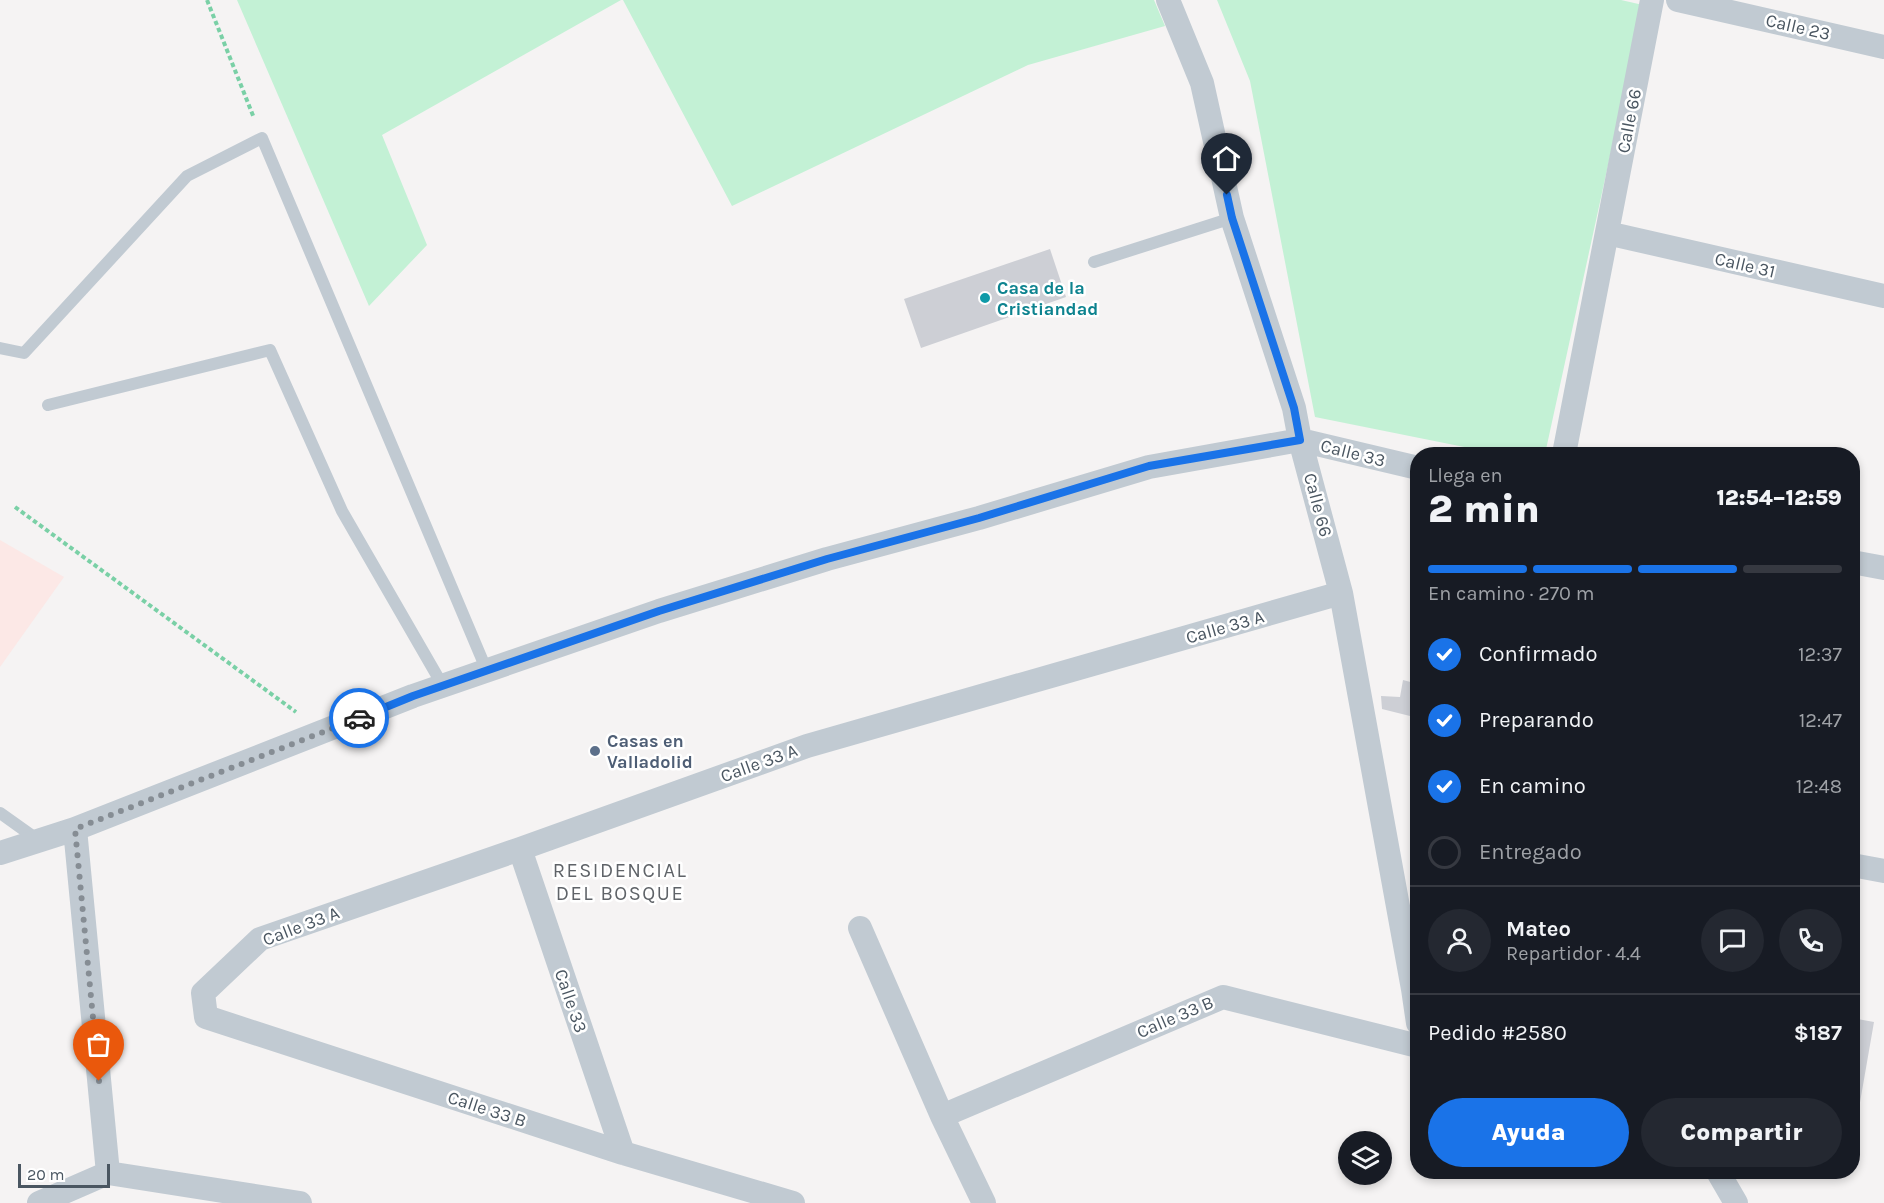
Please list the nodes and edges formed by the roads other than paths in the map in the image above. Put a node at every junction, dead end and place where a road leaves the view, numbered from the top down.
1 (1168, 0) edge
2 (1652, 0) edge
3 (1678, 0) edge
4 (1884, 47) edge
5 (1232, 218) junction
6 (1607, 233) junction
7 (1094, 262) dead end
8 (1884, 296) edge
9 (0, 348) edge
10 (48, 405) dead end
11 (1300, 440) junction
12 (1565, 447) edge
13 (1410, 466) edge
14 (1860, 564) edge
15 (1884, 568) edge
16 (1341, 593) junction
17 (487, 671) junction
18 (443, 686) junction
19 (0, 813) edge
20 (75, 829) junction
21 (39, 841) junction
22 (520, 849) junction
23 (0, 853) edge
24 (1860, 866) edge
25 (1884, 871) edge
26 (860, 928) dead end
27 (1410, 972) edge
28 (203, 993) joint
29 (1410, 1044) edge
30 (942, 1116) junction
31 (623, 1153) junction
32 (108, 1173) junction
33 (1722, 1179) edge
34 (39, 1203) edge
35 (300, 1203) edge
36 (792, 1203) edge
37 (984, 1203) edge
38 (1736, 1203) edge

1 - 5 street, Calle 66
2 - 6 street, Calle 66
3 - 4 street, Calle 23
5 - 7 lane
5 - 11 street, Calle 66
6 - 8 street, Calle 31
6 - 12 street, Calle 66
9 - 17 lane
10 - 18 lane
11 - 13 street, Calle 33
11 - 16 street, Calle 66
11 - 17 street, Calle 33
14 - 15 street
16 - 22 street, Calle 33 A
16 - 27 street, Calle 66
17 - 18 street, Calle 33
18 - 20 street, Calle 33
19 - 21 lane
20 - 21 street, Calle 33
20 - 32 street
21 - 23 street, Calle 33
22 - 28 street, Calle 33 A
22 - 31 street, Calle 33
24 - 25 street
26 - 30 street
28 - 31 street, Calle 33 B
29 - 30 street, Calle 33 B
30 - 37 street
31 - 36 street, Calle 33 B
32 - 34 street
32 - 35 street
33 - 38 street

